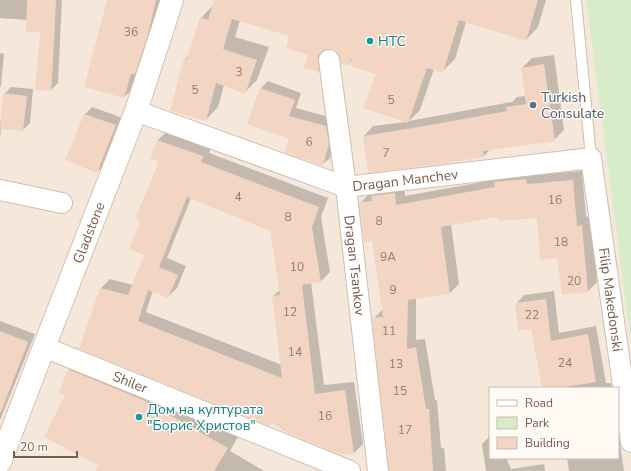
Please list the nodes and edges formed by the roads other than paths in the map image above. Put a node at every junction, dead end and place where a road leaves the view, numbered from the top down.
1 (172, 0) edge
2 (576, 0) edge
3 (329, 60) dead end
4 (136, 111) junction
5 (591, 158) junction
6 (346, 186) junction
7 (0, 190) edge
8 (62, 202) dead end
9 (44, 347) junction
10 (631, 442) edge
11 (0, 462) edge
12 (350, 471) edge
13 (378, 471) edge

1 - 4 main road, Gladstone
2 - 5 lane
3 - 6 street, Dragan Tsankov
4 - 6 street, Dragan Manchev
4 - 9 main road, Gladstone
5 - 6 street, Dragan Manchev
5 - 10 street, Filip Makedonski
6 - 13 street, Dragan Tsankov
7 - 8 street
9 - 11 main road, Gladstone
9 - 12 street, Shiler

